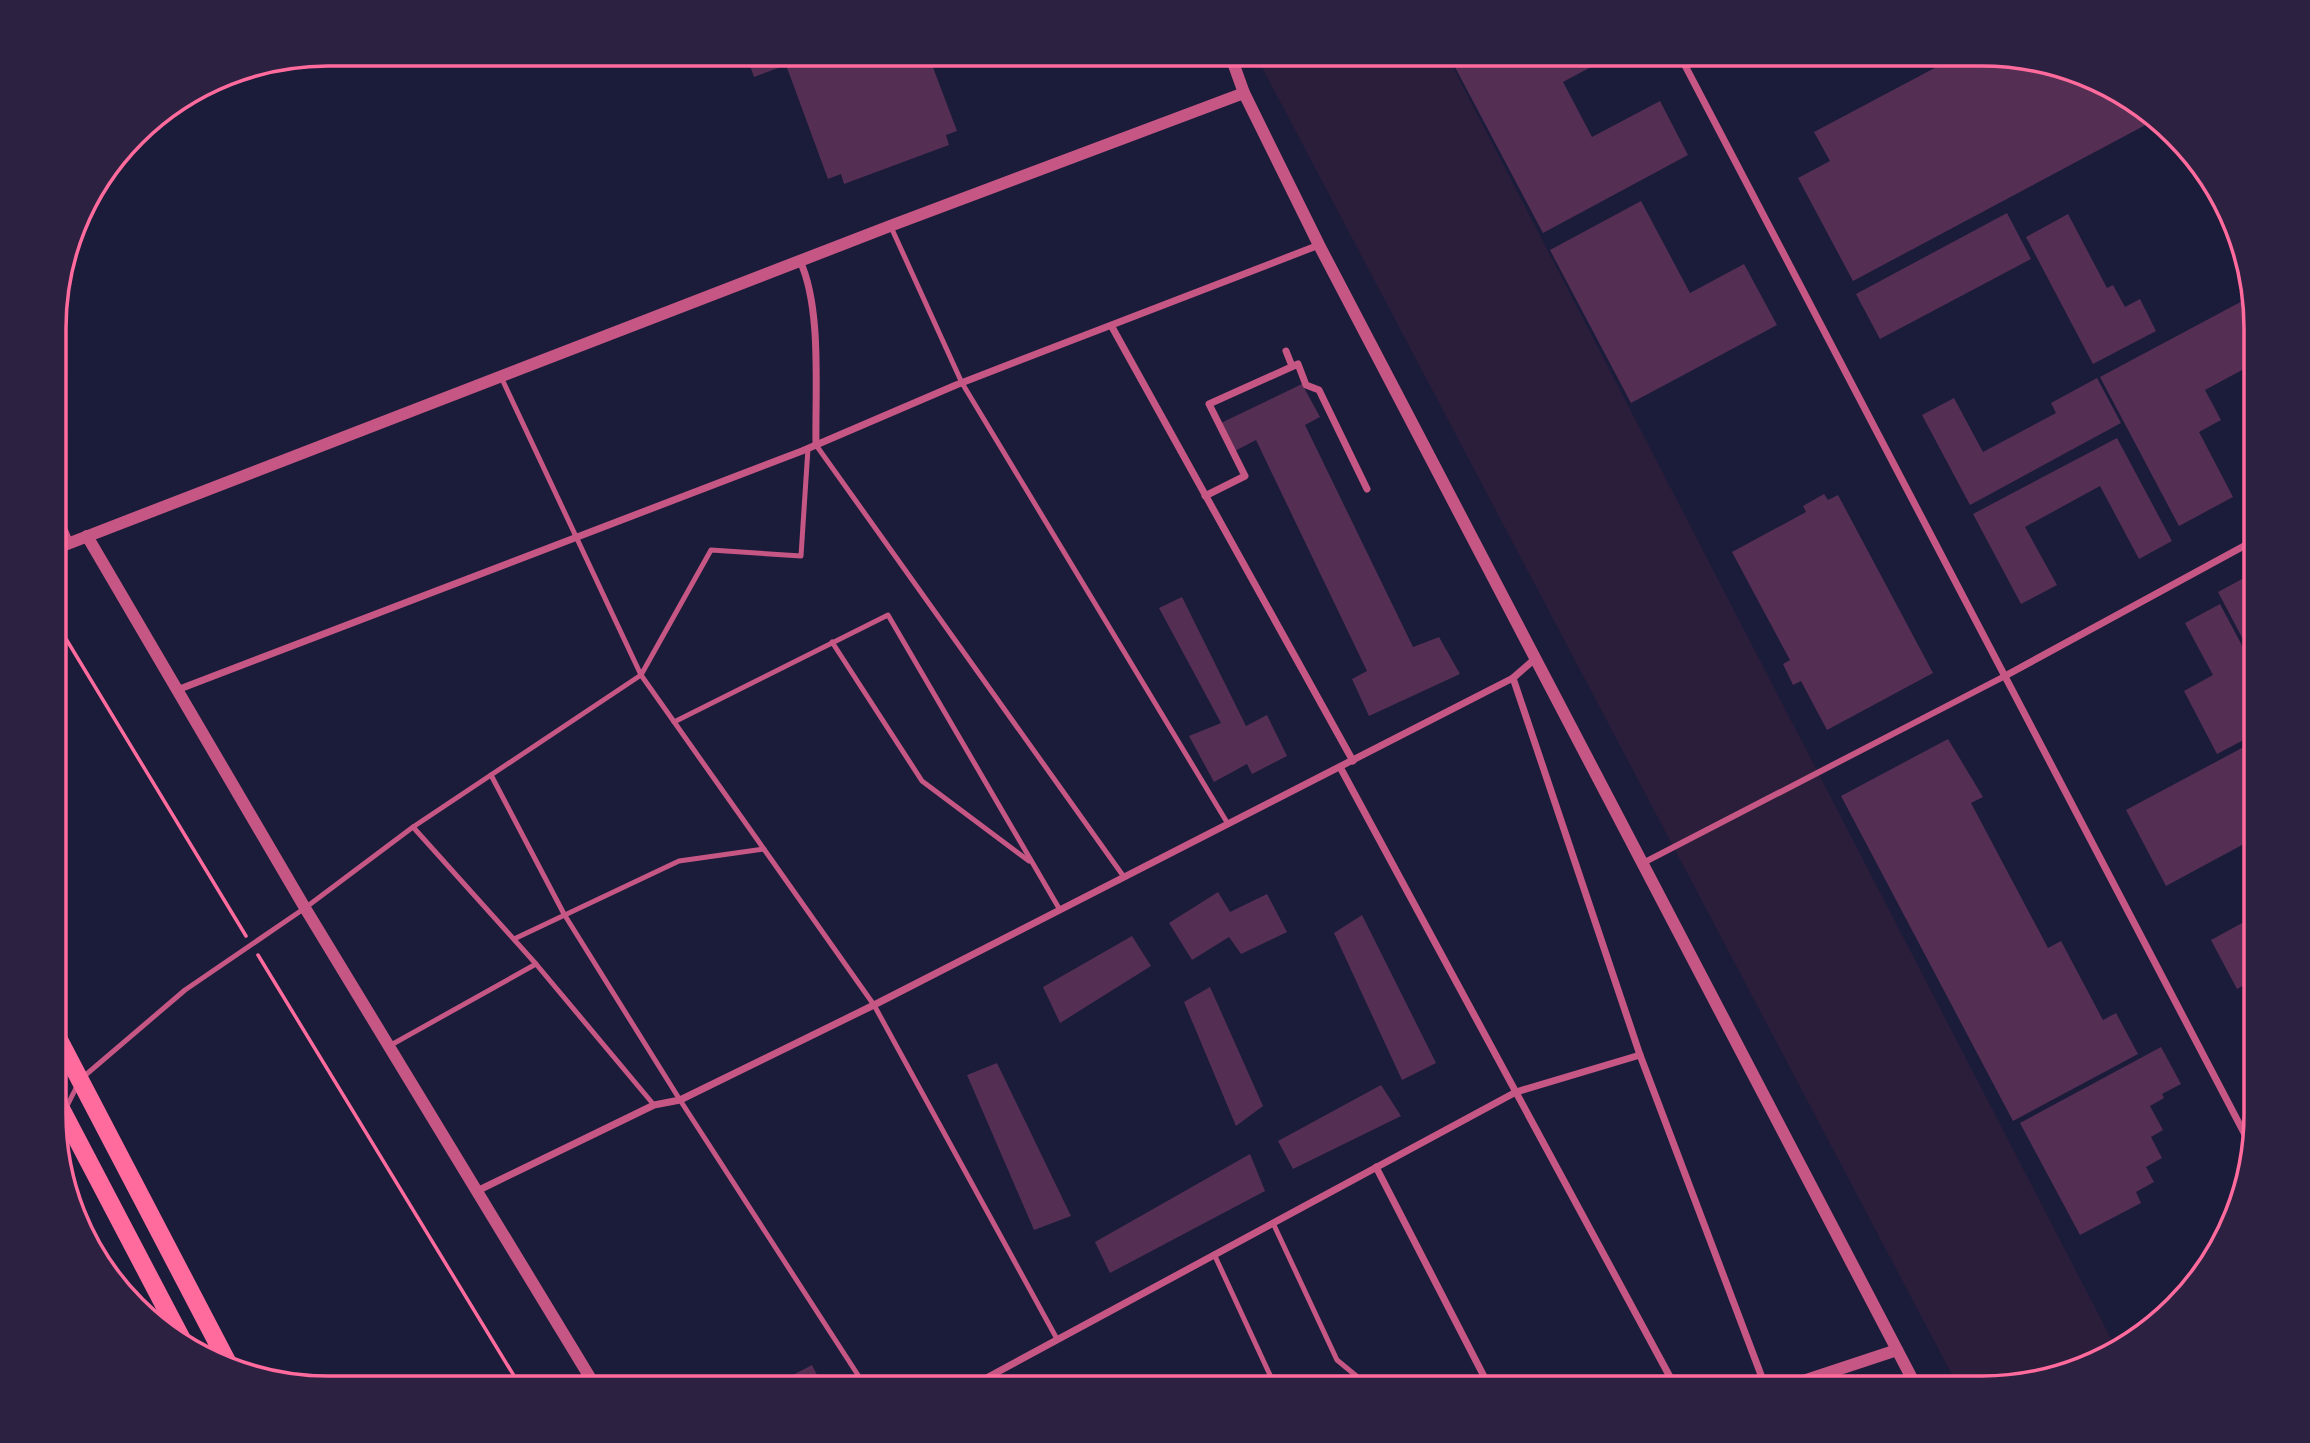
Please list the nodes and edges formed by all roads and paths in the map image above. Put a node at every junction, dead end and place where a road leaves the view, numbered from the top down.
1 (1234, 66) edge
2 (1685, 66) edge
3 (1244, 93) junction
4 (890, 226) junction
5 (1319, 245) junction
6 (800, 261) junction
7 (1112, 327) junction
8 (1286, 351) dead end
9 (1292, 366) junction
10 (502, 379) junction
11 (962, 383) junction
12 (812, 447) junction
13 (1367, 489) dead end
14 (1205, 496) junction
15 (66, 531) edge
16 (88, 536) junction
17 (575, 536) junction
18 (71, 543) junction
19 (66, 545) edge
20 (2244, 546) edge
21 (66, 639) edge
22 (832, 642) junction
23 (1536, 657) junction
24 (641, 675) junction
25 (2005, 676) junction
26 (1513, 678) junction
27 (176, 691) junction
28 (674, 722) junction
29 (1353, 761) junction
30 (1340, 767) junction
31 (491, 775) junction
32 (1228, 824) junction
33 (413, 827) junction
34 (764, 849) junction
35 (1032, 863) junction
36 (1643, 863) junction
37 (1124, 877) junction
38 (305, 908) junction
39 (1059, 910) junction
40 (564, 914) junction
41 (514, 939) junction
42 (252, 946) junction
43 (536, 964) junction
44 (874, 1005) junction
45 (388, 1047) junction
46 (66, 1054) edge
47 (1640, 1055) junction
48 (79, 1080) junction
49 (1516, 1092) junction
50 (66, 1100) edge
51 (680, 1100) junction
52 (654, 1105) junction
53 (67, 1125) edge
54 (2243, 1130) edge
55 (1376, 1167) junction
56 (479, 1190) junction
57 (1273, 1223) junction
58 (1214, 1254) junction
59 (175, 1326) edge
60 (1057, 1339) junction
61 (1897, 1350) junction
62 (223, 1355) edge
63 (515, 1377) edge
64 (590, 1377) edge
65 (859, 1377) edge
66 (986, 1377) edge
67 (1271, 1377) edge
68 (1357, 1377) edge
69 (1484, 1377) edge
70 (1669, 1377) edge
71 (1762, 1377) edge
72 (1830, 1377) edge
73 (1911, 1377) edge

1 - 3 street
2 - 25 street
3 - 4 street
3 - 5 street
4 - 6 street
4 - 11 lane
5 - 7 street
5 - 23 street
6 - 10 street
6 - 12 street
7 - 11 street
7 - 14 street
8 - 9 street
9 - 13 street
9 - 14 street
10 - 16 street
10 - 17 lane
11 - 12 street
11 - 32 lane
12 - 17 street
12 - 24 lane
12 - 37 lane
14 - 29 street
15 - 18 lane
16 - 18 street
16 - 27 street
17 - 24 lane
17 - 27 street
18 - 19 street
20 - 25 street
21 - 42 path
22 - 28 lane
22 - 35 lane
22 - 35 lane
23 - 26 street
23 - 36 street
24 - 28 lane
24 - 31 lane
25 - 36 street
25 - 54 street
26 - 29 street
26 - 47 street
27 - 38 street
28 - 34 lane
29 - 30 street
30 - 32 street
30 - 49 street
31 - 33 lane
31 - 40 lane
32 - 37 street
33 - 38 lane
33 - 41 lane
34 - 40 lane
34 - 44 lane
35 - 39 lane
36 - 61 street
37 - 39 street
38 - 42 lane
38 - 45 street
39 - 44 street
40 - 41 lane
40 - 51 lane
41 - 43 lane
42 - 48 lane
42 - 63 path
43 - 45 lane
43 - 52 lane
44 - 51 street
44 - 60 lane
45 - 56 street
46 - 48 main road
47 - 49 street
47 - 71 street
48 - 50 lane
48 - 62 main road
49 - 55 street
49 - 70 street
51 - 52 street
51 - 65 lane
52 - 56 street
53 - 59 main road
55 - 57 street
55 - 69 street
56 - 64 street
57 - 58 street
57 - 68 lane
58 - 60 street
58 - 67 lane
60 - 66 street
61 - 72 street
61 - 73 street

